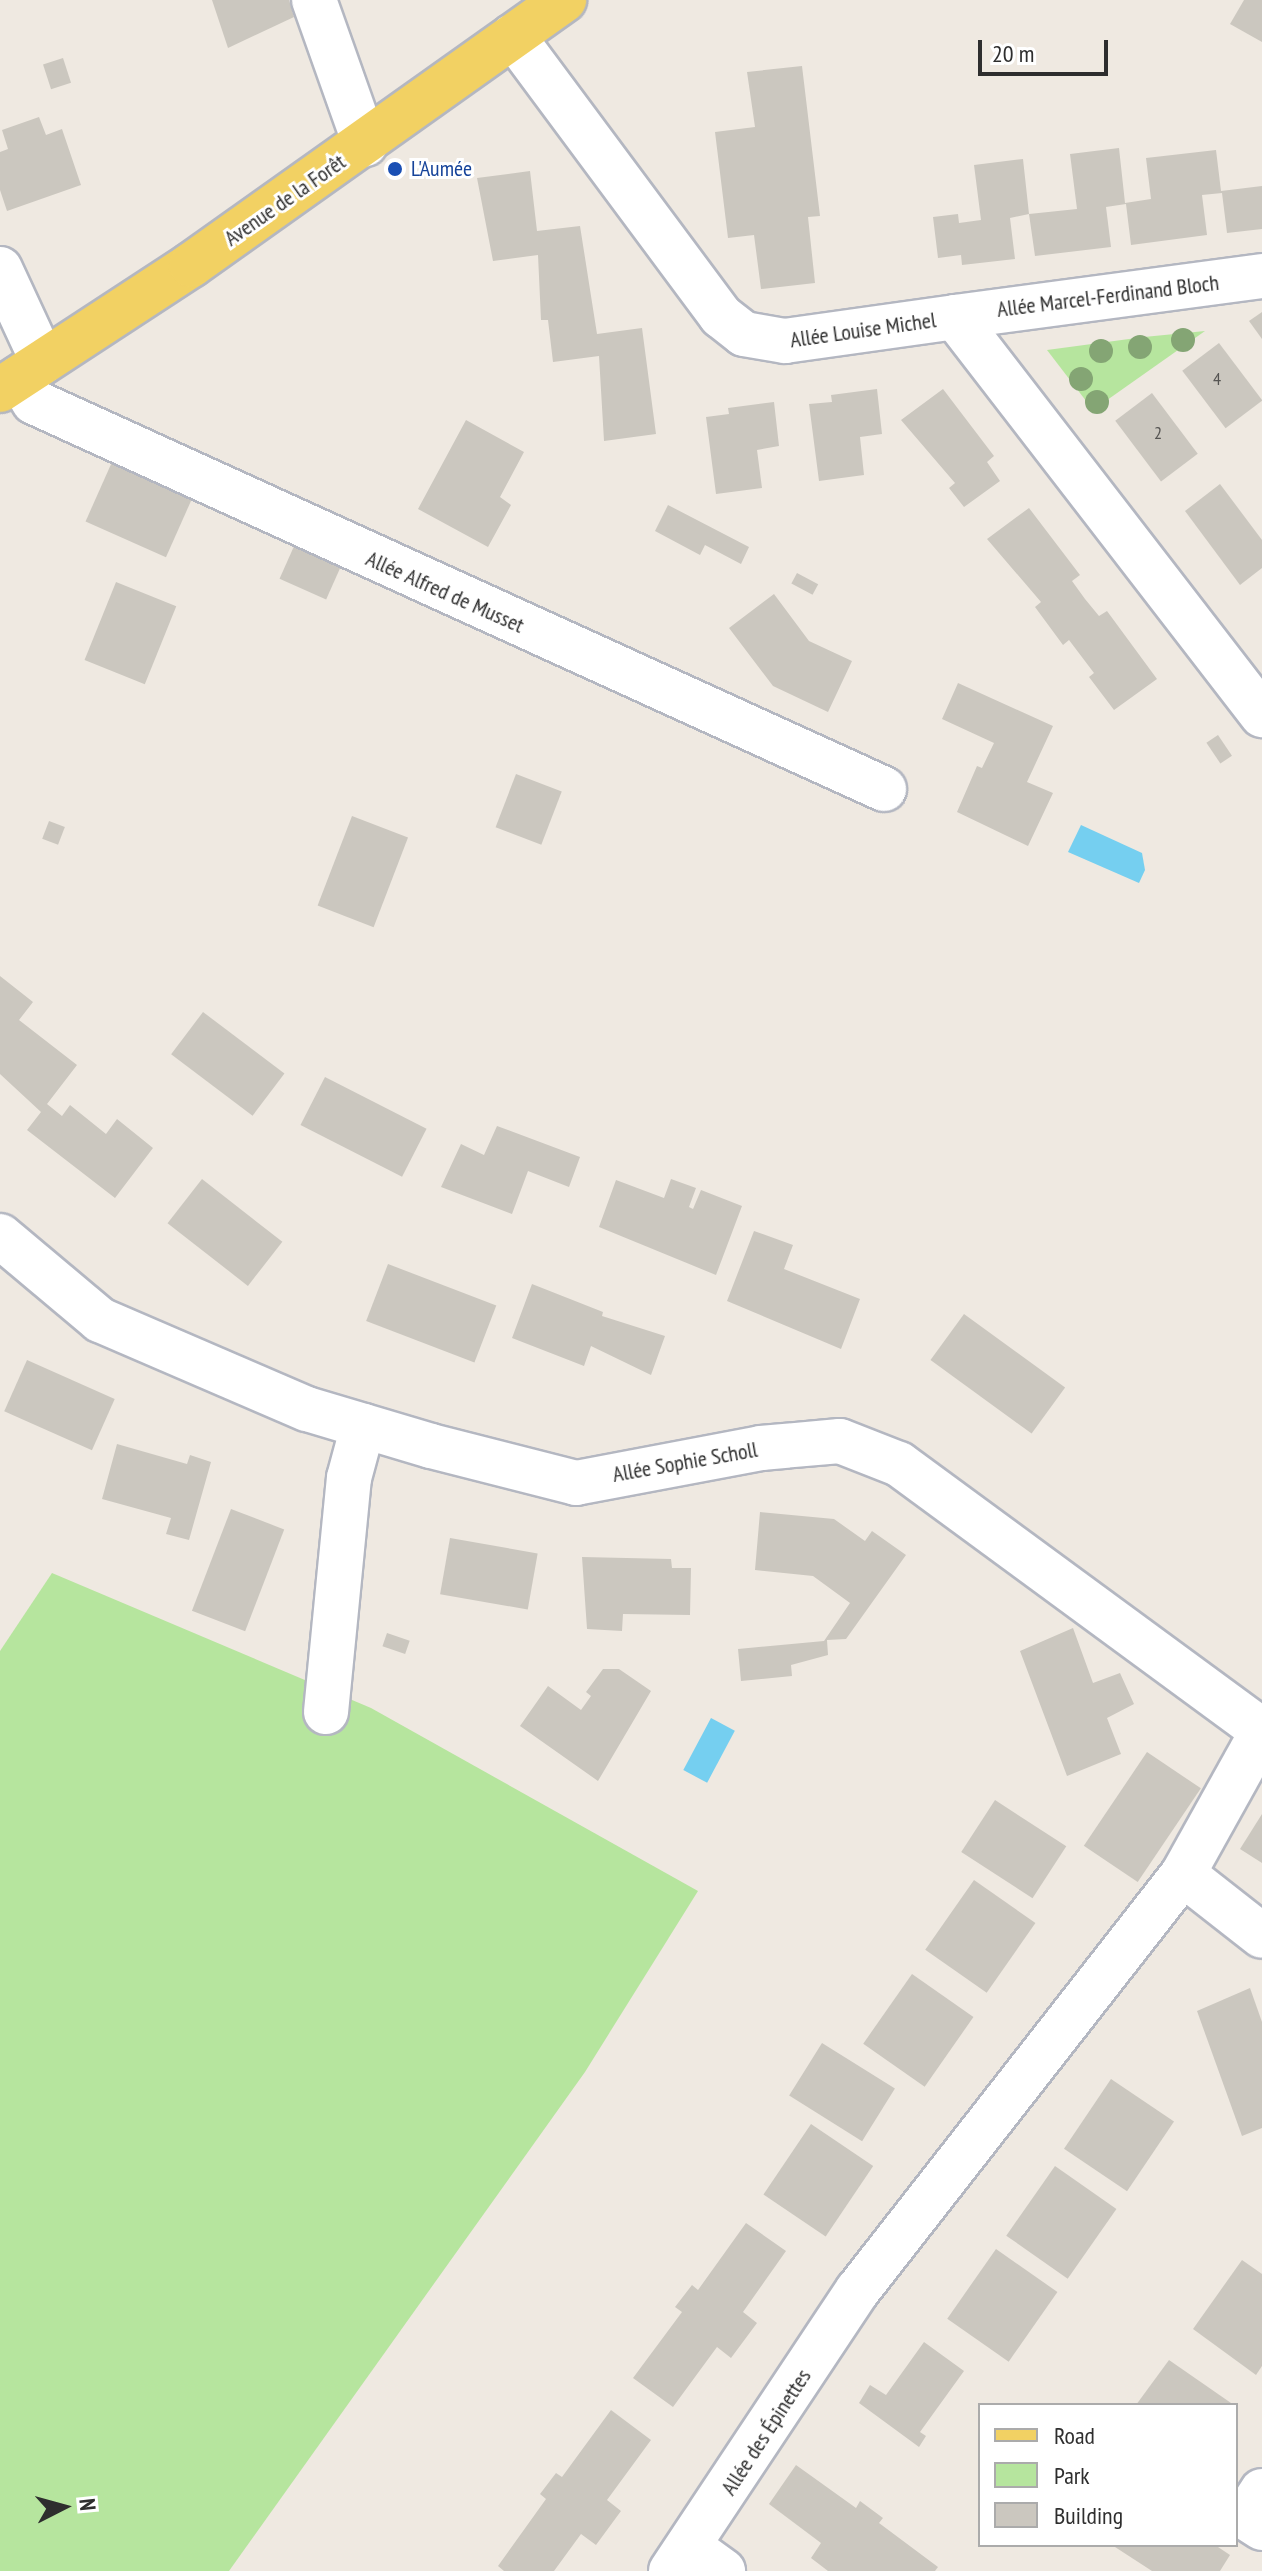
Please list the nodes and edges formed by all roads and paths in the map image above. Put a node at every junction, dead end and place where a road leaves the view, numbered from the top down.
1 (314, 0) edge
2 (564, 0) edge
3 (513, 36) junction
4 (365, 144) junction
5 (0, 269) edge
6 (1262, 276) edge
7 (955, 317) junction
8 (21, 377) edge
9 (1262, 715) edge
10 (884, 789) dead end
11 (0, 1236) edge
12 (363, 1426) junction
13 (326, 1712) dead end
14 (1262, 1732) edge
15 (1183, 1874) junction
16 (1262, 1936) edge
17 (1262, 2491) edge
18 (1262, 2528) edge
19 (695, 2563) edge

1 - 4 street
2 - 3 main road, Avenue de la Forêt
3 - 4 main road, Avenue de la Forêt
3 - 7 street, Allée Louise Michel
4 - 8 main road, Avenue de la Forêt
5 - 8 street, Allée Alfred de Musset
6 - 7 street, Allée Marcel-Ferdinand Bloch
7 - 9 street, Allée Louise Michel
8 - 10 street, Allée Alfred de Musset
11 - 12 street, Allée Sophie Scholl
12 - 13 street
12 - 14 street, Allée Sophie Scholl
14 - 15 street, Allée des Épinettes
15 - 16 street
15 - 19 street, Allée des Épinettes
17 - 18 street

